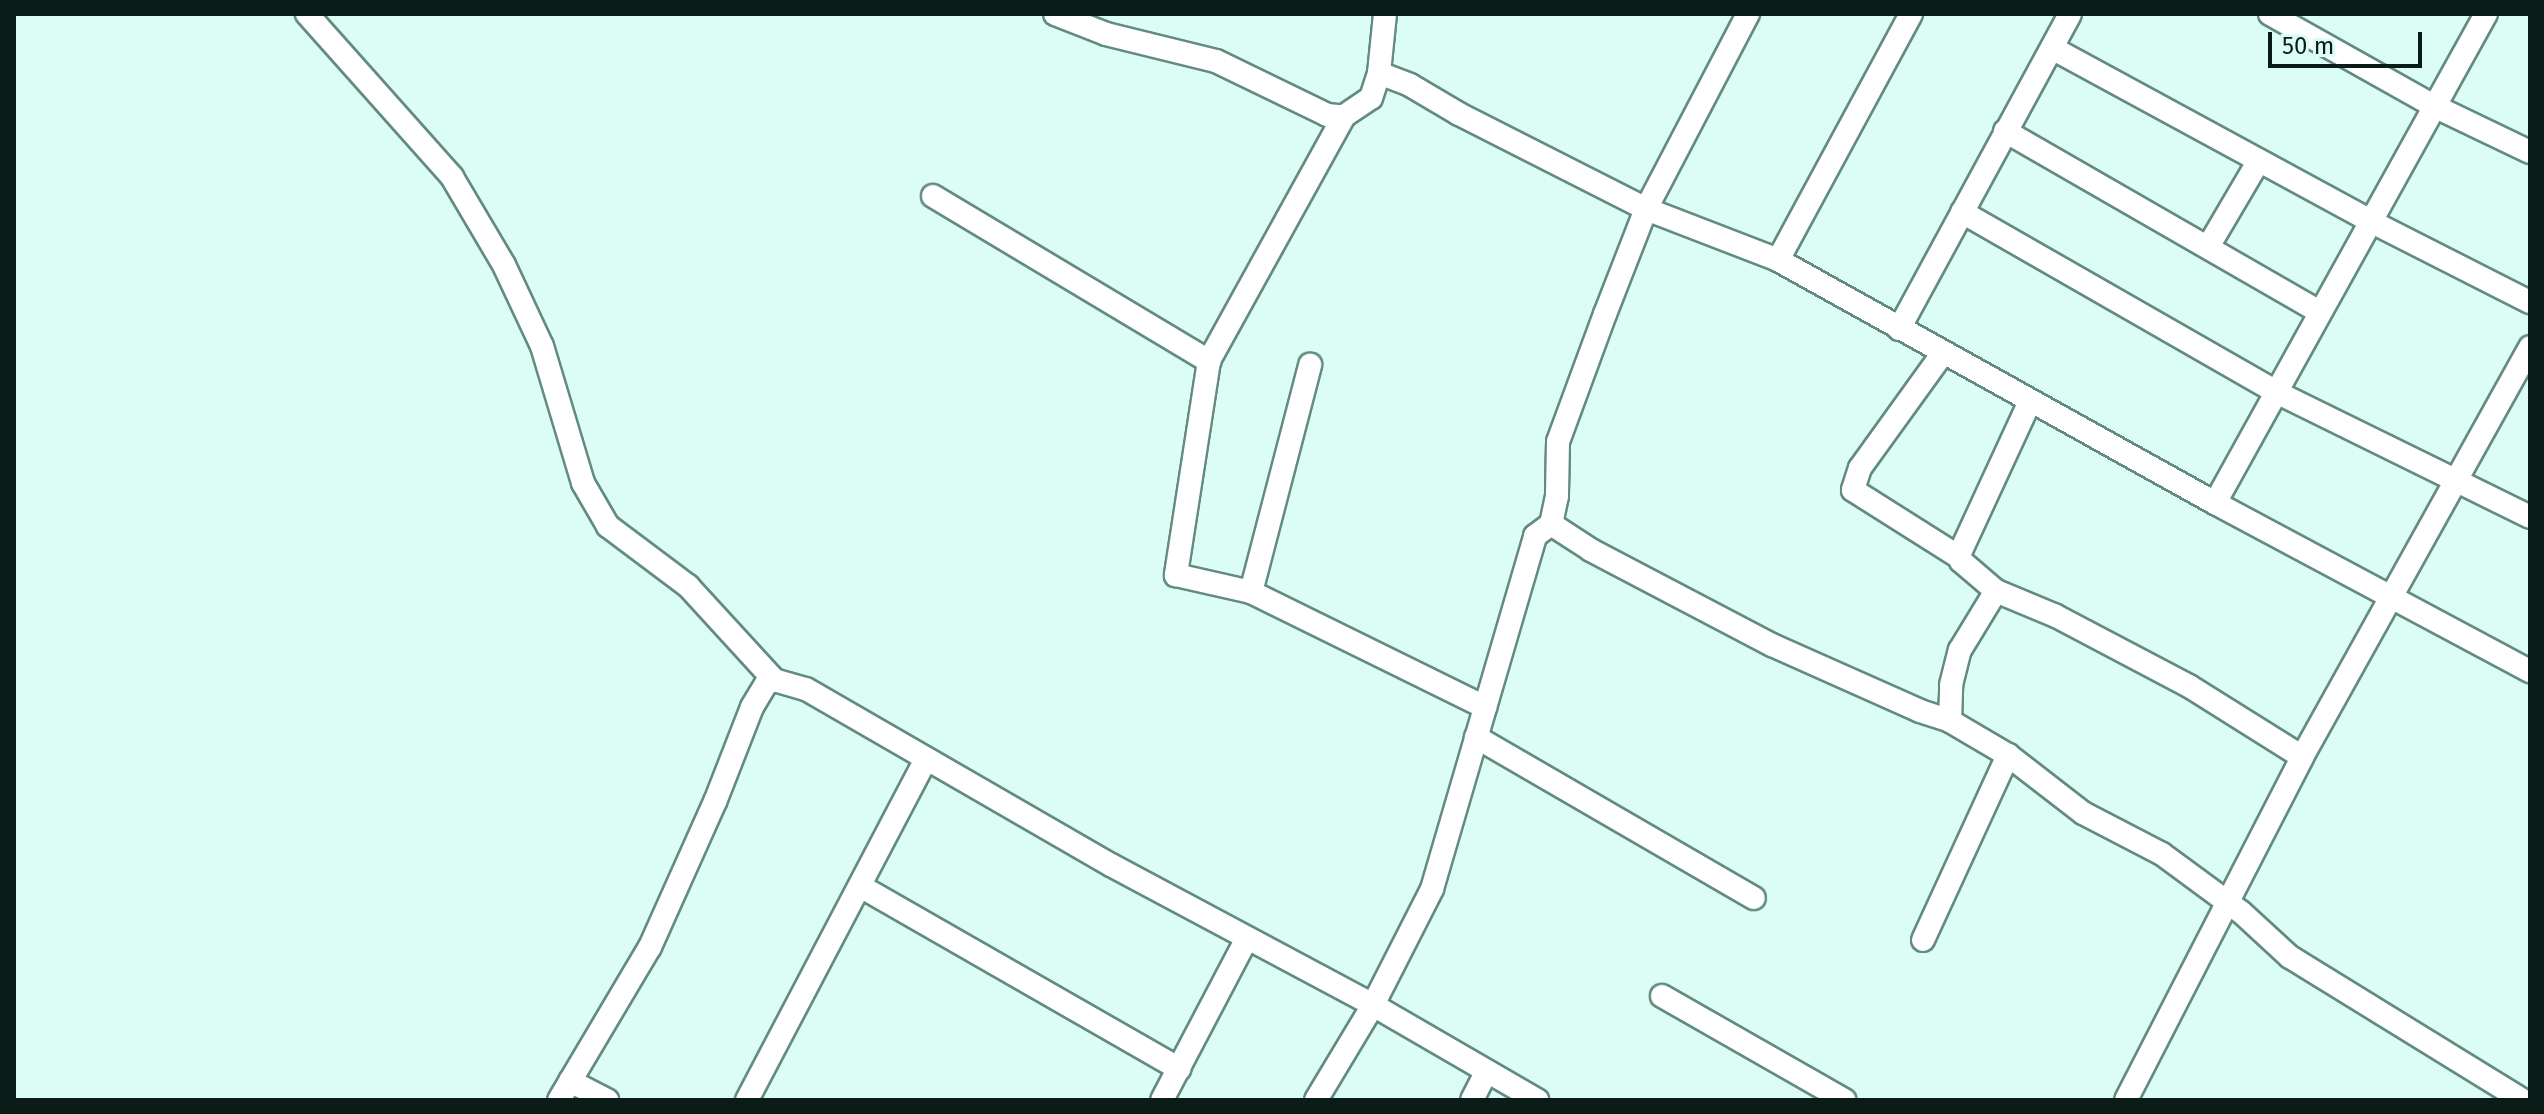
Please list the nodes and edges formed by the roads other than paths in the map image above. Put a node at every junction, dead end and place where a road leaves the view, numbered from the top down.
1 (307, 14) edge
2 (1055, 14) edge
3 (1385, 14) edge
4 (1748, 14) edge
5 (1911, 14) edge
6 (2070, 14) edge
7 (2270, 14) edge
8 (2486, 14) edge
9 (2052, 48) junction
10 (1379, 73) junction
11 (2434, 106) junction
12 (1344, 116) junction
13 (2005, 131) junction
14 (2530, 152) edge
15 (2258, 162) junction
16 (933, 196) dead end
17 (1646, 209) junction
18 (1962, 212) junction
19 (2370, 221) junction
20 (2208, 247) junction
21 (1778, 260) junction
22 (2530, 302) edge
23 (2320, 312) junction
24 (1899, 329) junction
25 (2530, 347) edge
26 (1943, 353) junction
27 (1209, 361) junction
28 (1310, 365) dead end
29 (2276, 392) junction
30 (2030, 401) junction
31 (2456, 482) junction
32 (2215, 503) junction
33 (2530, 517) edge
34 (1551, 524) junction
35 (1959, 557) junction
36 (1996, 591) junction
37 (1251, 592) junction
38 (2392, 596) junction
39 (2530, 671) edge
40 (774, 680) junction
41 (1485, 707) junction
42 (1950, 721) junction
43 (1476, 737) junction
44 (2008, 755) junction
45 (2302, 757) junction
46 (926, 759) junction
47 (860, 886) junction
48 (1754, 898) dead end
49 (2230, 903) junction
50 (1246, 940) junction
51 (1923, 940) dead end
52 (1662, 996) dead end
53 (1373, 1005) junction
54 (1179, 1069) junction
55 (1486, 1072) junction
56 (565, 1091) edge
57 (607, 1100) edge
58 (747, 1100) edge
59 (1162, 1100) edge
60 (1316, 1100) edge
61 (1472, 1100) edge
62 (1537, 1100) edge
63 (1844, 1100) edge
64 (2126, 1100) edge
65 (2522, 1100) edge

1 - 40 street
2 - 12 street
3 - 10 street
4 - 17 street
5 - 21 street
6 - 9 street
7 - 11 street
8 - 11 street
9 - 13 street
9 - 15 street
10 - 12 street
10 - 17 street
11 - 14 street
11 - 19 street
12 - 27 street
13 - 18 street
13 - 20 street
15 - 19 street
15 - 20 street
16 - 27 street
17 - 21 street
17 - 34 street
18 - 24 street
18 - 29 street
19 - 22 street
19 - 23 street
20 - 23 street
21 - 24 street
23 - 29 street
24 - 26 street
25 - 31 street
26 - 30 street
26 - 35 street
27 - 37 street
28 - 37 street
29 - 31 street
29 - 32 street
30 - 32 street
30 - 35 street
31 - 33 street
31 - 38 street
32 - 38 street
34 - 41 street
34 - 42 street
35 - 36 street
36 - 42 street
36 - 45 street
37 - 41 street
38 - 39 street
38 - 45 street
40 - 46 street
40 - 56 street
41 - 43 street
42 - 44 street
43 - 48 street
43 - 53 street
44 - 49 street
44 - 51 street
45 - 49 street
46 - 47 street
46 - 50 street
47 - 54 street
47 - 58 street
49 - 64 street
49 - 65 street
50 - 53 street
50 - 54 street
52 - 63 street
53 - 55 street
53 - 60 street
54 - 59 street
55 - 61 street
55 - 62 street
56 - 57 street

